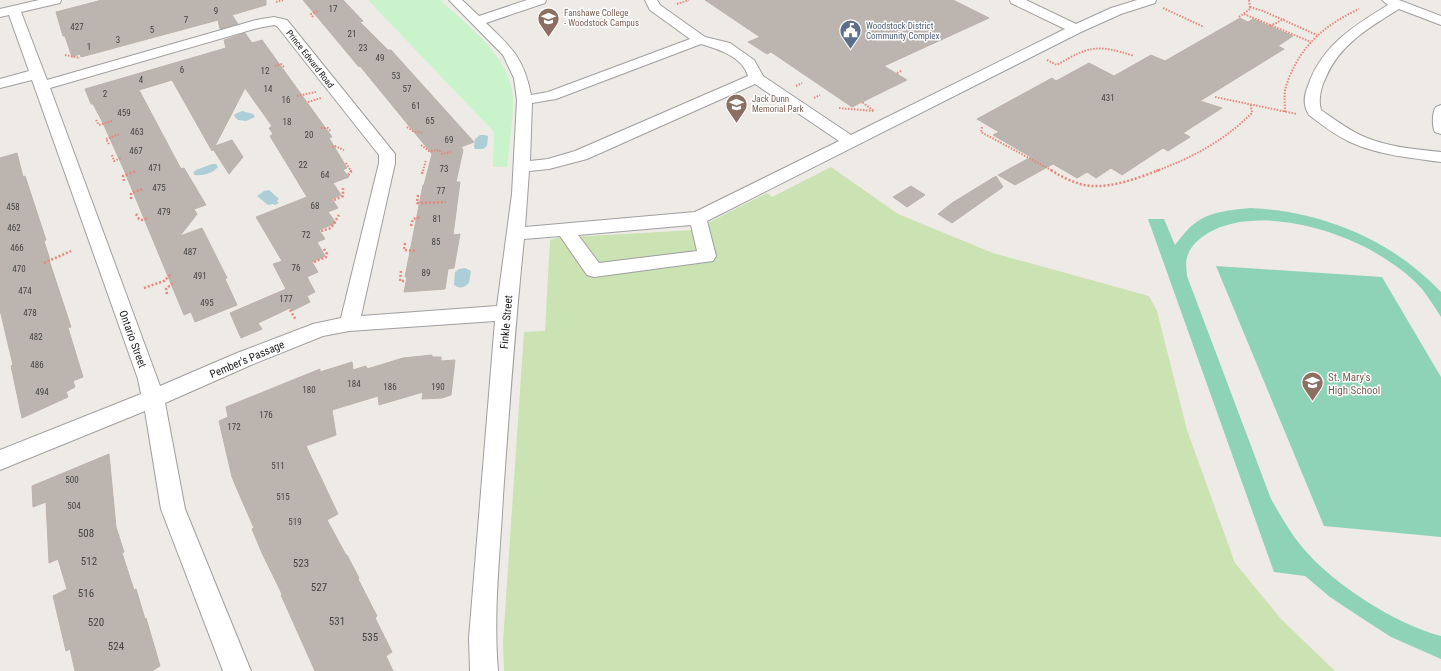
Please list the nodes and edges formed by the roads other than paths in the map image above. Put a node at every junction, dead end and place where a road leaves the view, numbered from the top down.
1 (55, 0) edge
2 (455, 0) edge
3 (540, 0) edge
4 (651, 0) edge
5 (1016, 0) edge
6 (1148, 0) edge
7 (1393, 2) edge
8 (14, 10) junction
9 (0, 13) edge
10 (477, 21) junction
11 (1441, 21) edge
12 (1076, 29) junction
13 (700, 40) junction
14 (756, 78) junction
15 (38, 80) junction
16 (0, 84) edge
17 (525, 100) junction
18 (1441, 110) edge
19 (1441, 129) edge
20 (849, 141) junction
21 (1441, 157) edge
22 (522, 168) junction
23 (698, 218) junction
24 (565, 230) junction
25 (516, 234) junction
26 (506, 313) junction
27 (349, 324) junction
28 (153, 399) junction
29 (0, 460) edge
30 (237, 671) edge
31 (484, 671) edge

1 - 8 street
2 - 10 street, Finkle Street
3 - 10 street
4 - 13 street
5 - 12 street
6 - 12 street
7 - 11 street
7 - 21 street
8 - 9 street
8 - 15 street, Ontario Street
10 - 17 street, Finkle Street
12 - 20 street
13 - 14 street
13 - 17 street
14 - 20 street
14 - 22 street
15 - 16 street
15 - 27 street, Prince Edward Road
15 - 28 street, Ontario Street
17 - 22 street, Finkle Street
18 - 19 street
20 - 23 street
22 - 25 street, Finkle Street
23 - 24 street
23 - 24 street
24 - 25 street
25 - 26 street, Finkle Street
26 - 27 street, Pember's Passage
26 - 31 street, Finkle Street
27 - 28 street, Pember's Passage
28 - 29 street, Pember's Passage
28 - 30 street, Ontario Street

